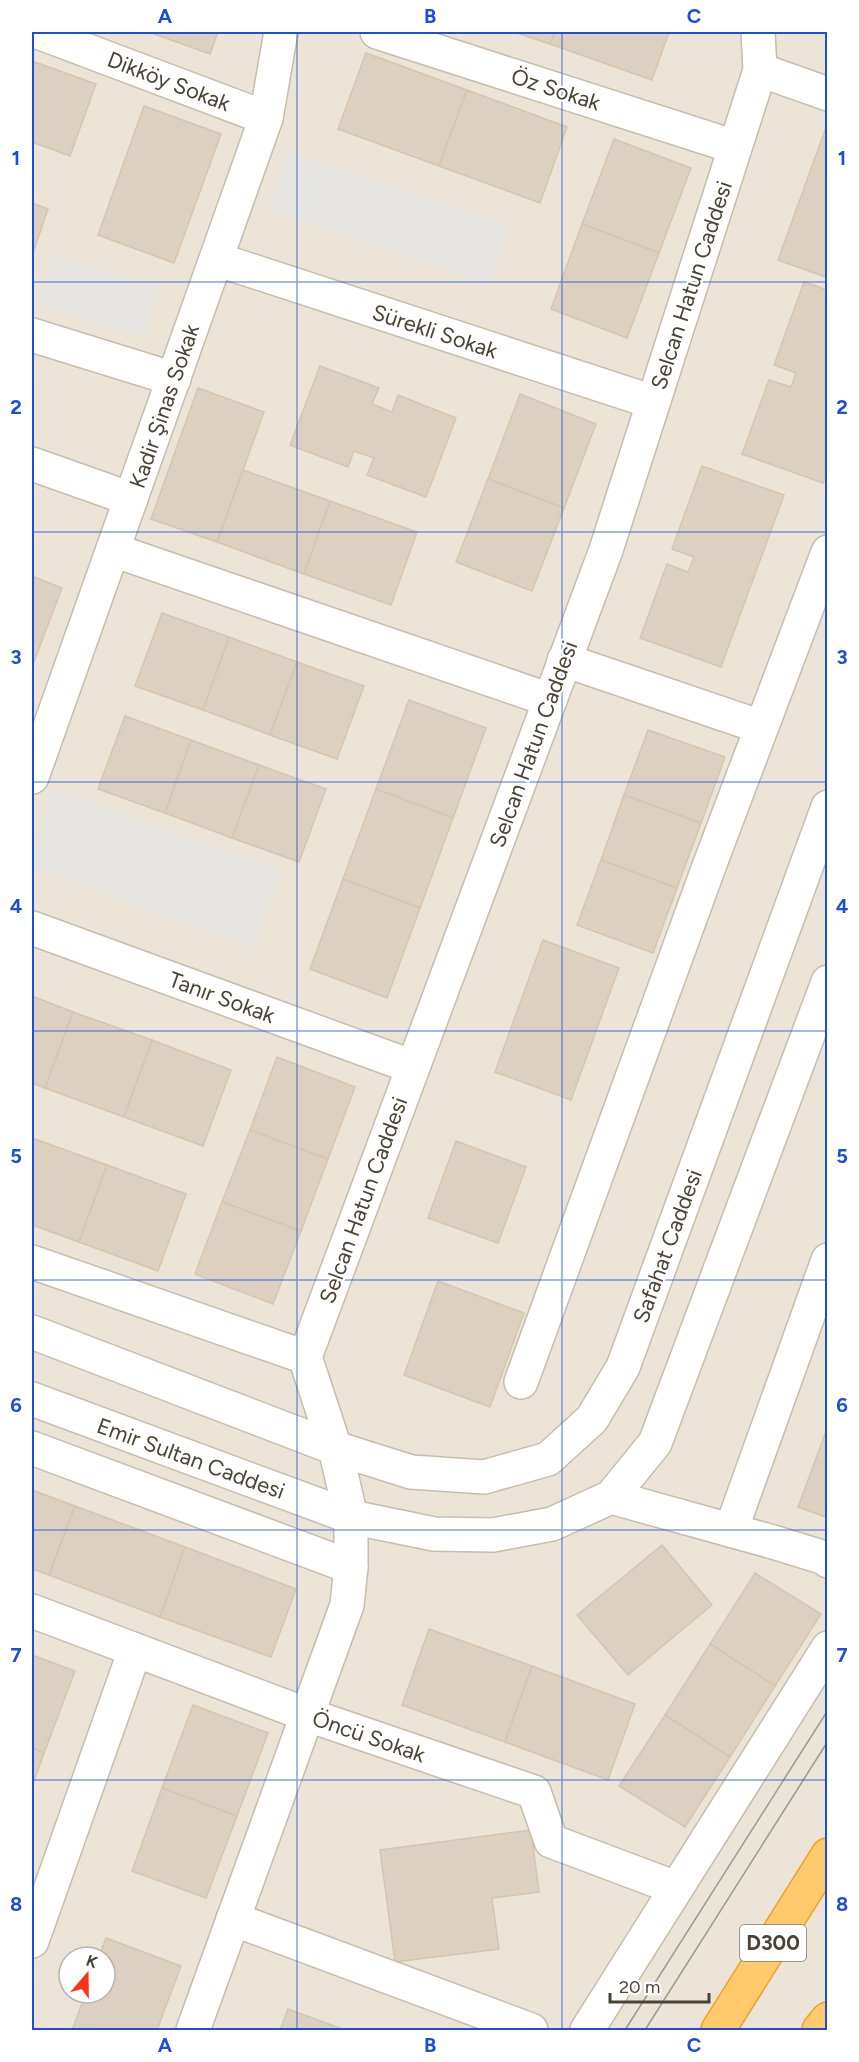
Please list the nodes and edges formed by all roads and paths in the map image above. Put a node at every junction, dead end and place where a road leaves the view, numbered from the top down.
1 (38, 32) edge
2 (281, 32) edge
3 (377, 32) edge
4 (758, 32) edge
5 (760, 70) junction
6 (828, 94) edge
7 (266, 118) junction
8 (735, 147) junction
9 (216, 259) junction
10 (32, 335) edge
11 (174, 379) junction
12 (653, 402) junction
13 (32, 464) edge
14 (131, 499) junction
15 (113, 549) junction
16 (828, 552) edge
17 (564, 660) junction
18 (550, 700) junction
19 (761, 727) junction
20 (32, 777) edge
21 (828, 807) edge
22 (32, 928) edge
23 (828, 982) edge
24 (413, 1067) junction
25 (828, 1260) edge
26 (32, 1262) edge
27 (32, 1332) edge
28 (304, 1357) junction
29 (521, 1382) dead end
30 (32, 1399) edge
31 (32, 1448) edge
32 (335, 1448) junction
33 (611, 1497) junction
34 (351, 1517) junction
35 (731, 1530) junction
36 (828, 1561) edge
37 (351, 1567) junction
38 (32, 1611) edge
39 (828, 1648) edge
40 (135, 1650) junction
41 (308, 1714) junction
42 (828, 1855) edge
43 (676, 1888) junction
44 (233, 1919) junction
45 (34, 1927) edge
46 (828, 2019) edge
47 (193, 2031) edge
48 (531, 2031) edge
49 (587, 2031) edge
50 (718, 2031) edge
51 (819, 2031) edge

1 - 7 street, Dikköy Sokak
2 - 7 street, Kadir Şinas Sokak
3 - 8 street, Öz Sokak
4 - 5 street, Selcan Hatun Caddesi
5 - 6 street
5 - 8 street, Selcan Hatun Caddesi
7 - 9 street, Kadir Şinas Sokak
8 - 12 street, Selcan Hatun Caddesi
9 - 11 street, Kadir Şinas Sokak
9 - 12 street, Sürekli Sokak
10 - 11 street
11 - 14 street, Kadir Şinas Sokak
12 - 17 street, Selcan Hatun Caddesi
13 - 14 street
14 - 15 street, Kadir Şinas Sokak
15 - 18 street
15 - 20 street, Kadir Şinas Sokak
16 - 19 street
17 - 18 street, Selcan Hatun Caddesi
17 - 19 street
18 - 24 street, Selcan Hatun Caddesi
19 - 29 street
21 - 32 street, Safahat Caddesi
22 - 24 street, Tanır Sokak
23 - 33 street
24 - 28 street, Selcan Hatun Caddesi
25 - 35 street
26 - 28 street
27 - 32 street
28 - 32 street
30 - 34 street, Emir Sultan Caddesi
31 - 37 street
32 - 34 street
33 - 34 street
33 - 35 street
34 - 37 street
35 - 36 street
37 - 41 street
38 - 40 street, Öncü Sokak
39 - 43 street
40 - 41 street, Öncü Sokak
40 - 45 street
41 - 43 street, Öncü Sokak
41 - 44 street
42 - 50 highway, D300
43 - 49 street
44 - 47 street
44 - 48 street
46 - 51 highway

